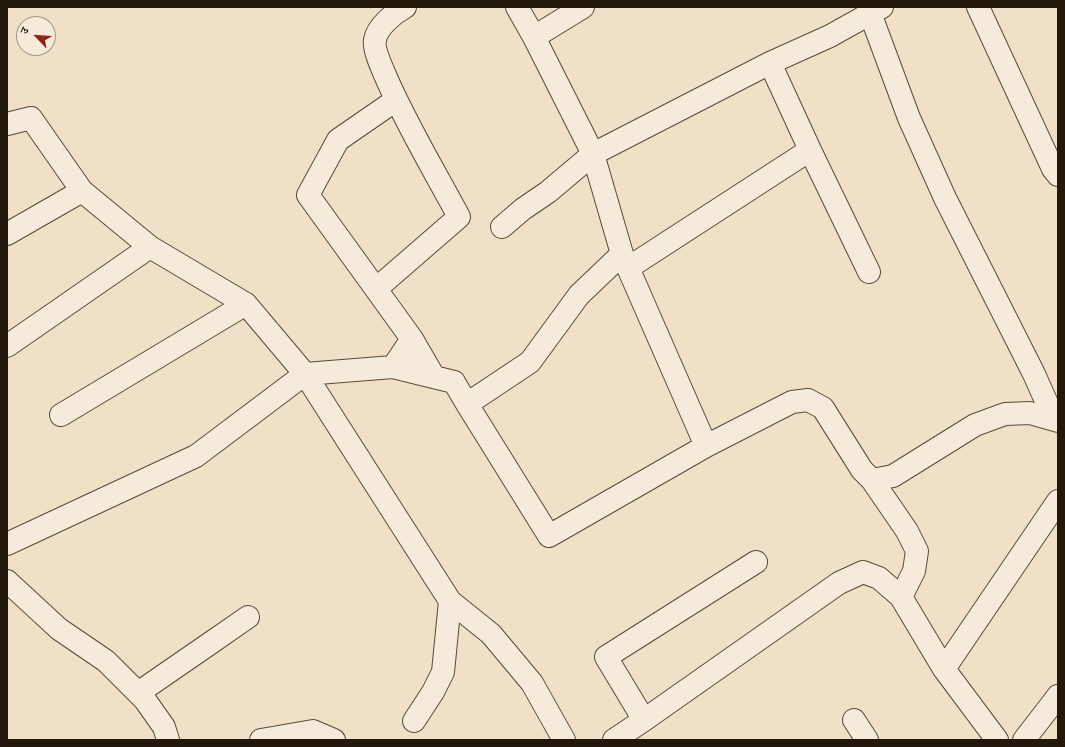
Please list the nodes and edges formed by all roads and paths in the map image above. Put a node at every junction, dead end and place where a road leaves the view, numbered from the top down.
1 (405, 7) edge
2 (517, 7) edge
3 (583, 7) edge
4 (978, 7) edge
5 (876, 10) edge
6 (534, 37) junction
7 (770, 63) junction
8 (396, 100) junction
9 (7, 124) edge
10 (810, 150) junction
11 (593, 154) junction
12 (1058, 175) edge
13 (82, 191) junction
14 (502, 227) dead end
15 (7, 234) edge
16 (150, 247) junction
17 (625, 261) junction
18 (869, 272) dead end
19 (376, 289) junction
20 (246, 304) junction
21 (412, 339) junction
22 (7, 346) edge
23 (392, 367) junction
24 (305, 374) junction
25 (434, 377) junction
26 (467, 404) junction
27 (61, 415) dead end
28 (1056, 420) edge
29 (706, 446) junction
30 (872, 480) junction
31 (1058, 500) edge
32 (7, 544) edge
33 (756, 562) dead end
34 (7, 581) edge
35 (901, 597) junction
36 (450, 601) junction
37 (248, 617) dead end
38 (944, 669) junction
39 (138, 693) junction
40 (1058, 696) edge
41 (644, 720) junction
42 (854, 720) dead end
43 (414, 721) dead end
44 (168, 740) edge
45 (261, 740) edge
46 (334, 740) edge
47 (564, 740) edge
48 (614, 740) edge
49 (867, 740) edge
50 (997, 740) edge
51 (1024, 740) edge

1 - 8 street
2 - 6 street
3 - 6 street
4 - 12 street
5 - 7 street
5 - 28 street
6 - 11 street
7 - 10 street
7 - 11 street
8 - 19 street
8 - 19 street
9 - 13 street
10 - 17 street
10 - 18 street
11 - 14 street
11 - 17 street
13 - 15 street
13 - 16 street
16 - 20 street
16 - 22 street
17 - 26 street
17 - 29 street
19 - 21 street
20 - 24 street
20 - 27 street
21 - 23 street
21 - 25 street
23 - 24 street
23 - 25 street
24 - 32 street
24 - 36 street
25 - 26 street
26 - 29 street
28 - 30 street
29 - 30 street
30 - 35 street
31 - 38 street
33 - 41 street
34 - 39 street
35 - 38 street
35 - 41 street
36 - 43 street
36 - 47 street
37 - 39 street
38 - 50 street
39 - 44 street
40 - 51 street
41 - 48 street
42 - 49 street
45 - 46 street

